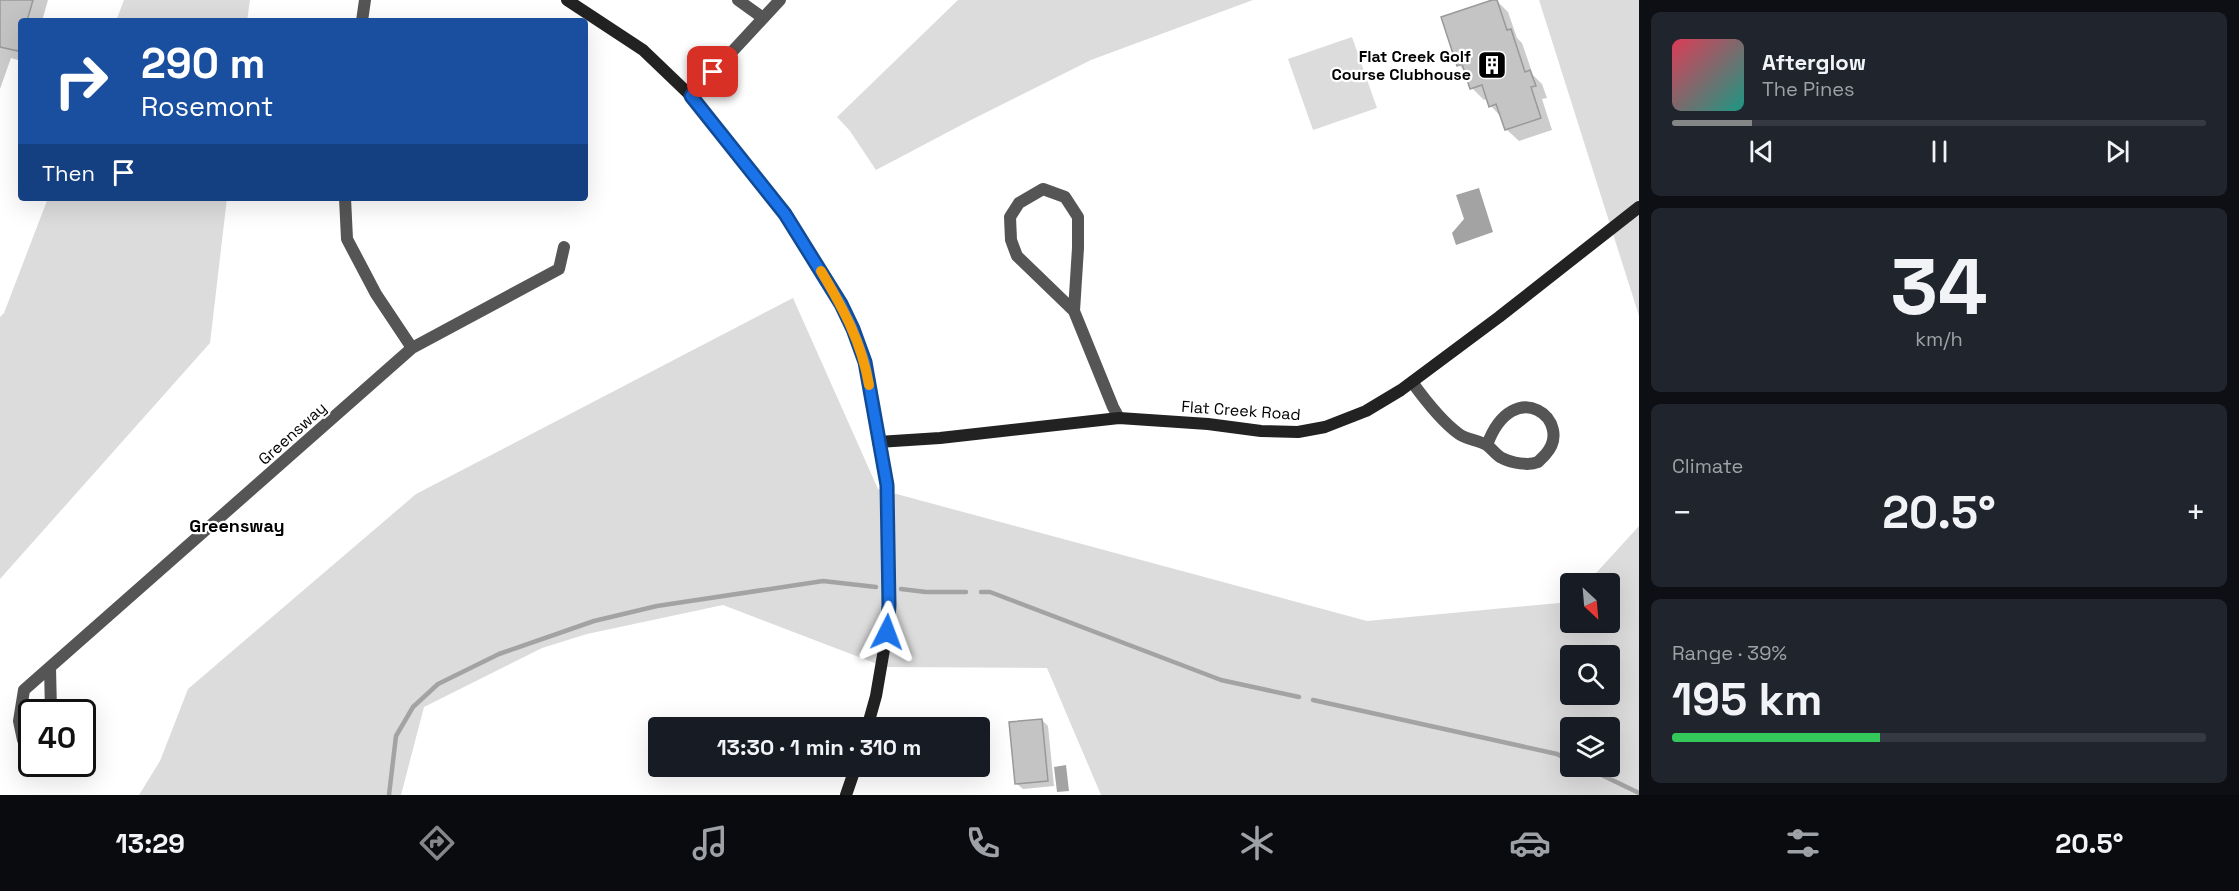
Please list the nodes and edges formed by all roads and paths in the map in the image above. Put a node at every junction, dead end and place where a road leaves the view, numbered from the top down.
1 (365, 0) edge
2 (567, 0) edge
3 (738, 0) edge
4 (780, 0) edge
5 (362, 18) edge
6 (764, 18) junction
7 (691, 96) junction
8 (345, 201) edge
9 (1639, 207) edge
10 (564, 247) dead end
11 (1074, 311) junction
12 (412, 348) junction
13 (1412, 382) junction
14 (1119, 418) junction
15 (878, 442) junction
16 (1486, 444) junction
17 (50, 667) junction
18 (21, 699) edge
19 (51, 699) edge
20 (870, 717) edge
21 (852, 777) edge
22 (846, 795) edge

1 - 5 street
2 - 7 street
3 - 6 street
4 - 6 street
6 - 7 street
7 - 15 street
8 - 12 street
9 - 13 street, Flat Creek Road
10 - 12 street, Greensway
11 - 11 street
11 - 14 street
12 - 17 street, Greensway
13 - 14 street, Flat Creek Road
13 - 16 street
14 - 15 street, Flat Creek Road
15 - 20 street
16 - 16 street
17 - 18 street, Greensway
17 - 19 street
21 - 22 street

